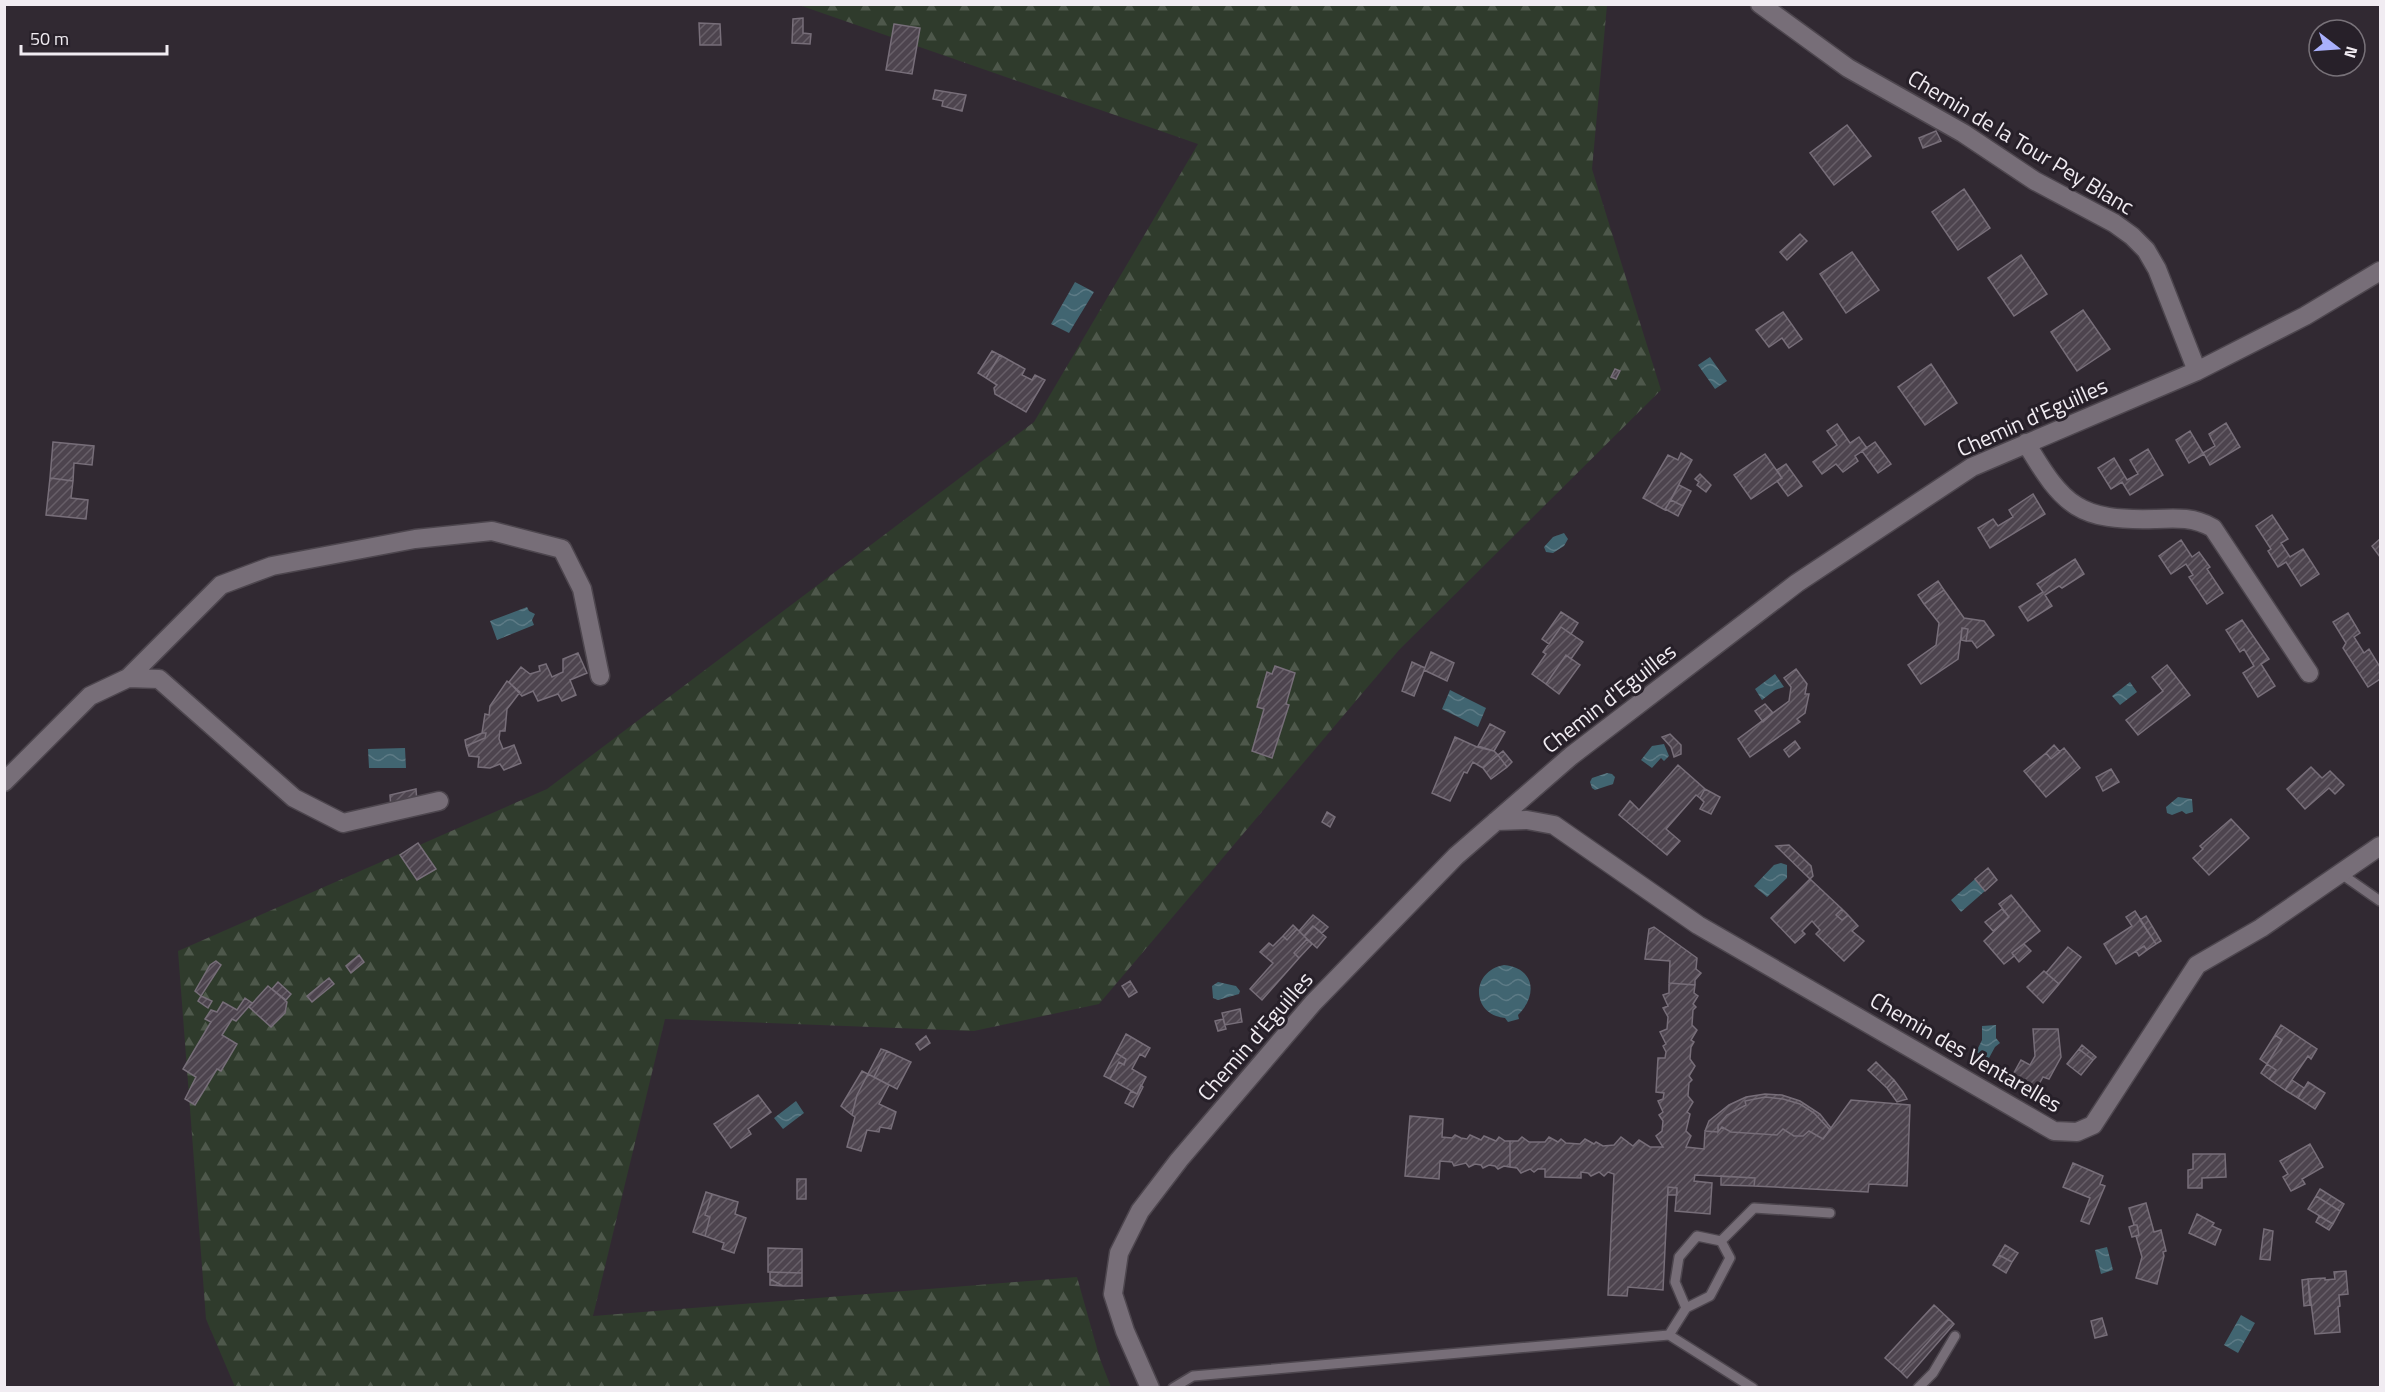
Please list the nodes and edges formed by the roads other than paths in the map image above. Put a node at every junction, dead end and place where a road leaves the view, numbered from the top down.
1 (1760, 4) edge
2 (2380, 271) edge
3 (2197, 371) junction
4 (2026, 443) junction
5 (2309, 673) dead end
6 (600, 675) dead end
7 (128, 678) junction
8 (4, 782) edge
9 (439, 801) dead end
10 (1496, 820) junction
11 (2380, 846) edge
12 (2340, 873) junction
13 (2380, 901) edge
14 (1830, 1212) dead end
15 (1721, 1241) junction
16 (1686, 1308) junction
17 (1669, 1335) junction
18 (1955, 1336) dead end
19 (1150, 1388) edge
20 (1173, 1388) edge
21 (1753, 1388) edge
22 (1918, 1388) edge

1 - 3 street, Chemin de la Tour Pey Blanc
2 - 3 street, Chemin d'Eguilles
3 - 4 street, Chemin d'Eguilles
4 - 5 street
4 - 10 street, Chemin d'Eguilles
6 - 7 street
7 - 8 street
7 - 9 street
10 - 12 street, Chemin des Ventarelles
10 - 19 street, Chemin d'Eguilles
11 - 12 street, Chemin des Ventarelles
12 - 13 lane
14 - 15 lane
15 - 16 lane
15 - 16 lane
16 - 17 lane
17 - 20 lane
17 - 21 lane
18 - 22 lane

